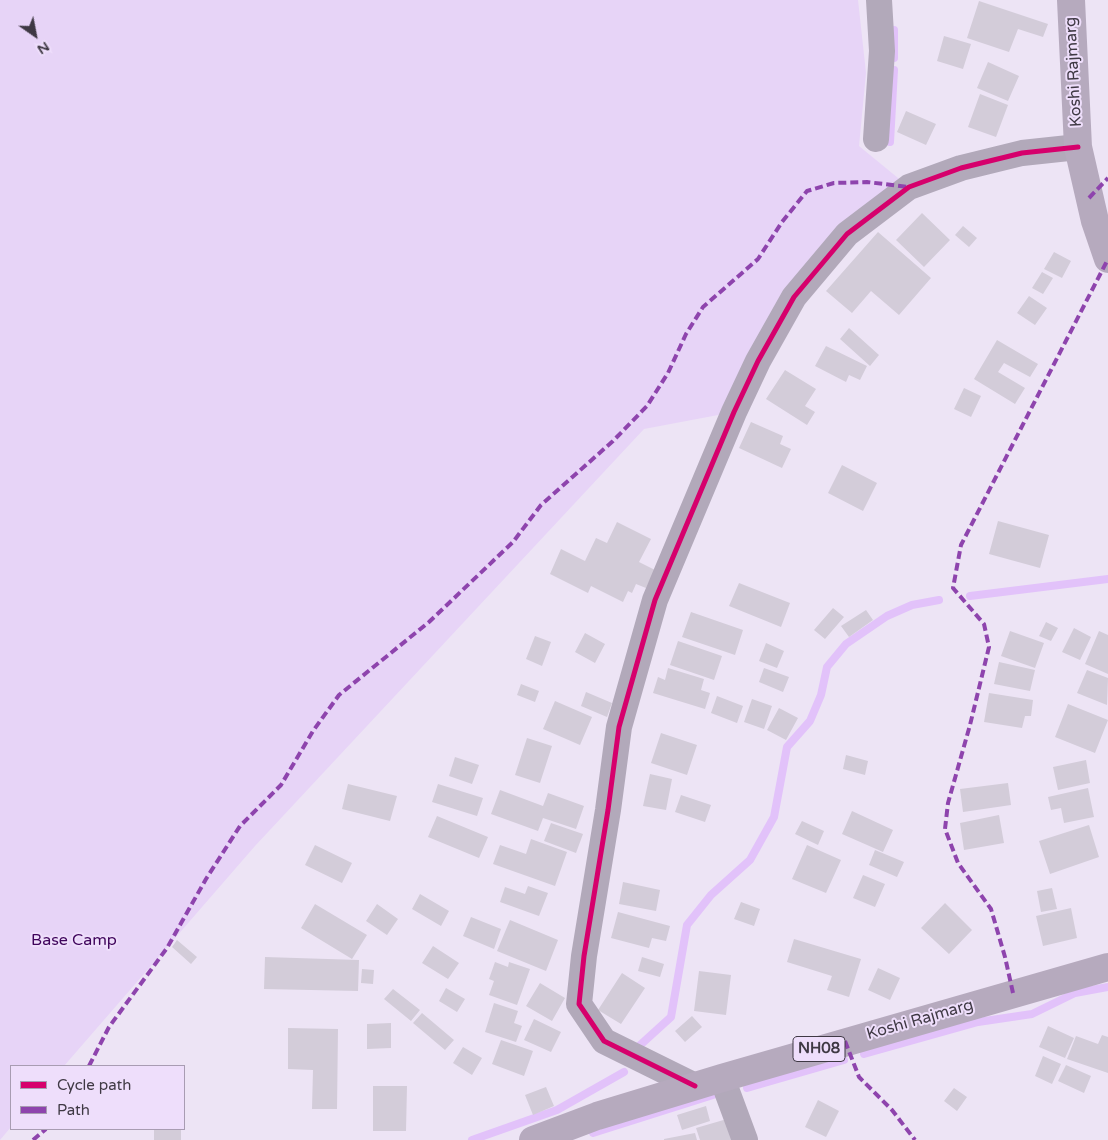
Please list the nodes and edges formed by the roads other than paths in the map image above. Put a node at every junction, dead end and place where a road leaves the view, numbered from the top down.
1 (879, 0) edge
2 (1071, 0) edge
3 (876, 139) dead end
4 (1078, 146) junction
5 (1108, 259) edge
6 (1108, 966) edge
7 (722, 1078) junction
8 (695, 1086) junction
9 (533, 1140) edge
10 (745, 1140) edge

1 - 3 street
2 - 4 main road, Koshi Rajmarg
4 - 5 main road, Koshi Rajmarg
4 - 8 street
6 - 7 main road, Koshi Rajmarg / NH08
7 - 8 main road, Koshi Rajmarg / NH08
7 - 10 street
8 - 9 main road, Koshi Rajmarg / NH08

